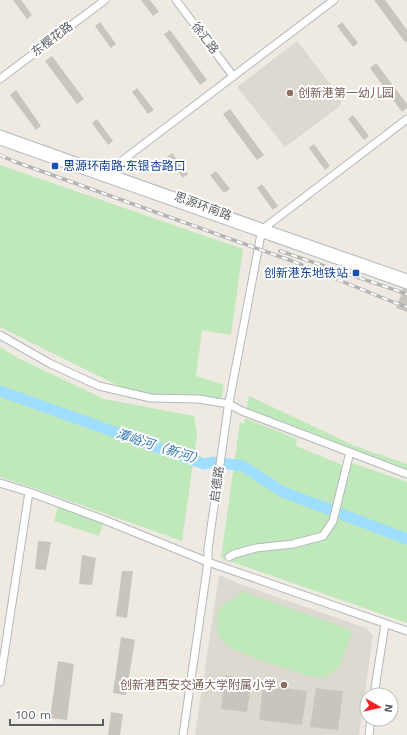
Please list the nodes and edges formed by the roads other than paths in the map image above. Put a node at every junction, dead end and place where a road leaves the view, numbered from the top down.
1 (105, 0) edge
2 (176, 0) edge
3 (334, 0) edge
4 (233, 76) junction
5 (0, 79) edge
6 (407, 119) edge
7 (0, 134) edge
8 (0, 141) edge
9 (106, 175) junction
10 (262, 231) junction
11 (407, 278) edge
12 (407, 285) edge
13 (0, 335) edge
14 (229, 406) junction
15 (350, 452) junction
16 (407, 474) edge
17 (0, 482) edge
18 (29, 492) junction
19 (229, 557) dead end
20 (208, 562) junction
21 (385, 624) junction
22 (407, 631) edge
23 (0, 682) edge
24 (375, 687) edge
25 (183, 735) edge

1 - 5 street, 东樱花路
2 - 4 street, 徐汇路
3 - 4 street
4 - 9 street
6 - 10 street
7 - 9 street, 思源环南路
8 - 9 street, 思源环南路
9 - 10 street, 思源环南路
10 - 11 street, 思源环南路
10 - 12 street, 思源环南路
10 - 14 street, 启德路
13 - 14 street
14 - 15 street
14 - 20 street, 启德路
15 - 16 street
15 - 19 street
17 - 18 street
18 - 20 street
18 - 23 street
20 - 21 street
20 - 25 street, 启德路
21 - 22 street
21 - 24 street

